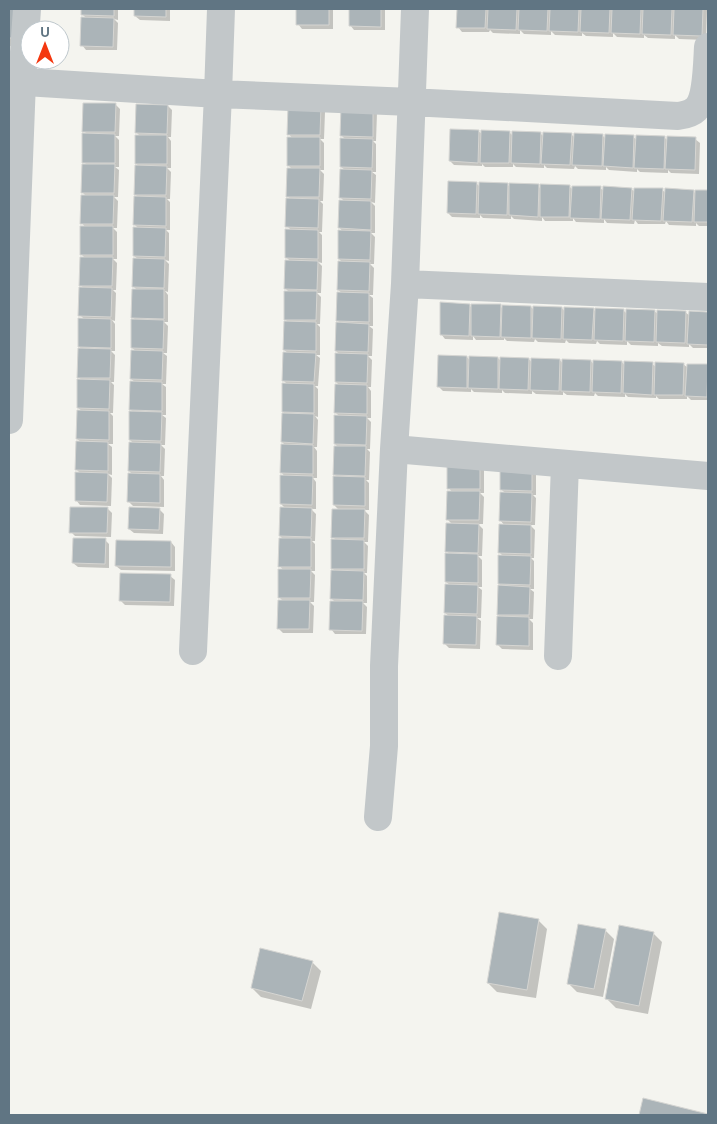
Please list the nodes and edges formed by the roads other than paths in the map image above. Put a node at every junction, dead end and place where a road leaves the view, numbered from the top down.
1 (27, 9) edge
2 (221, 9) edge
3 (415, 9) edge
4 (708, 47) edge
5 (16, 81) edge
6 (218, 94) junction
7 (411, 102) junction
8 (405, 284) junction
9 (708, 297) edge
10 (9, 420) edge
11 (394, 449) junction
12 (565, 464) junction
13 (708, 476) edge
14 (193, 651) dead end
15 (558, 656) dead end
16 (378, 817) dead end

1 - 5 street
2 - 6 street
3 - 7 street
4 - 7 street
5 - 6 street
5 - 10 street
6 - 7 street
6 - 14 street
7 - 8 street
8 - 9 street
8 - 11 street
11 - 12 street
11 - 16 street
12 - 13 street
12 - 15 street

